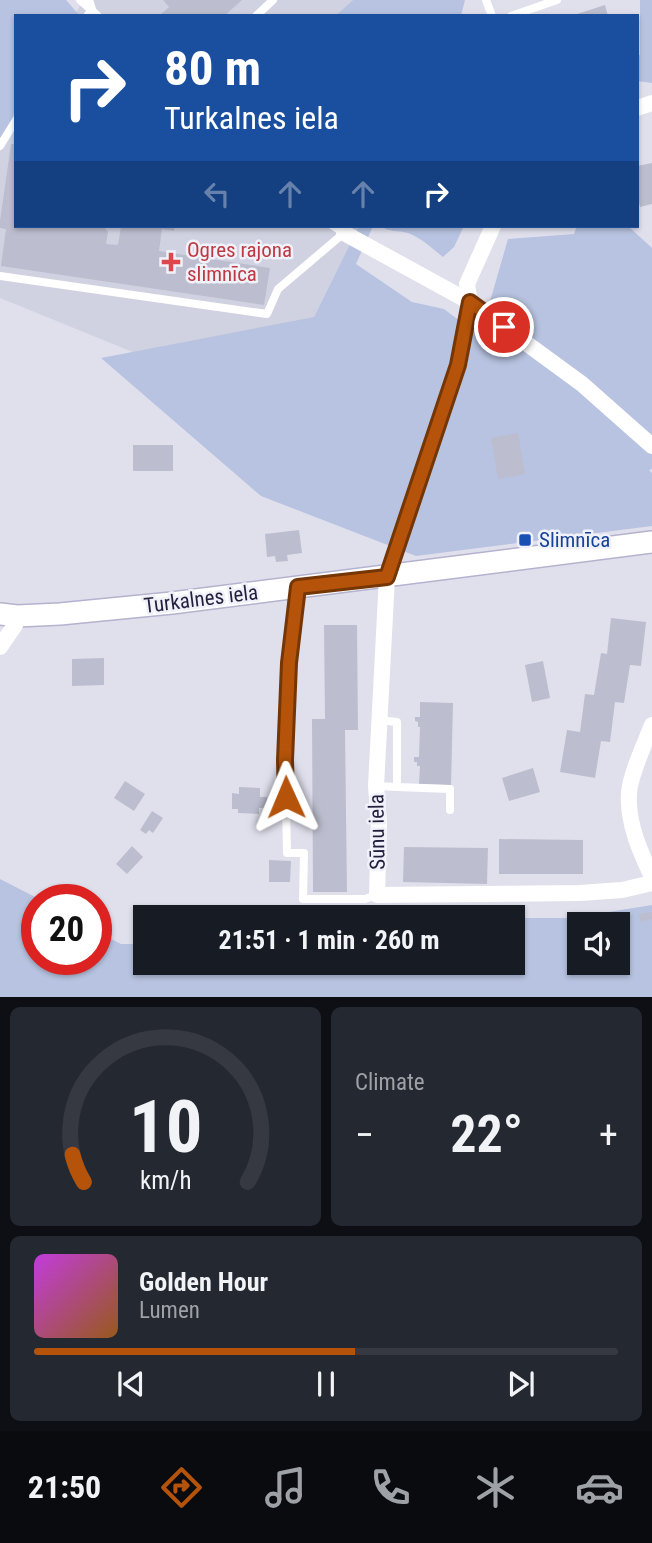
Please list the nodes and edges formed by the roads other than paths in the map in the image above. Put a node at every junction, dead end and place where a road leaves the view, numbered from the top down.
1 (80, 0) edge
2 (272, 0) edge
3 (557, 0) edge
4 (91, 10) edge
5 (258, 14) edge
6 (517, 14) edge
7 (14, 123) edge
8 (0, 146) edge
9 (492, 228) edge
10 (339, 230) edge
11 (0, 276) edge
12 (470, 302) junction
13 (652, 446) edge
14 (652, 542) edge
15 (387, 577) junction
16 (298, 587) junction
17 (9, 615) edge
18 (0, 647) edge
19 (379, 720) junction
20 (652, 725) edge
21 (376, 786) junction
22 (397, 787) junction
23 (450, 810) dead end
24 (652, 877) edge
25 (652, 883) edge
26 (377, 895) junction

1 - 4 lane
2 - 5 lane
3 - 6 lane
7 - 8 lane
9 - 12 street, Sūnu iela
10 - 11 lane
10 - 12 street
12 - 13 street
12 - 15 street, Sūnu iela
14 - 15 main road, Turkalnes iela
15 - 16 main road, Turkalnes iela
15 - 19 street, Sūnu iela
16 - 17 main road, Turkalnes iela
16 - 26 lane
17 - 18 street
19 - 21 street, Sūnu iela
19 - 22 lane
20 - 24 street
21 - 22 lane
21 - 26 street, Sūnu iela
22 - 23 lane
25 - 26 street, Sūnu iela

